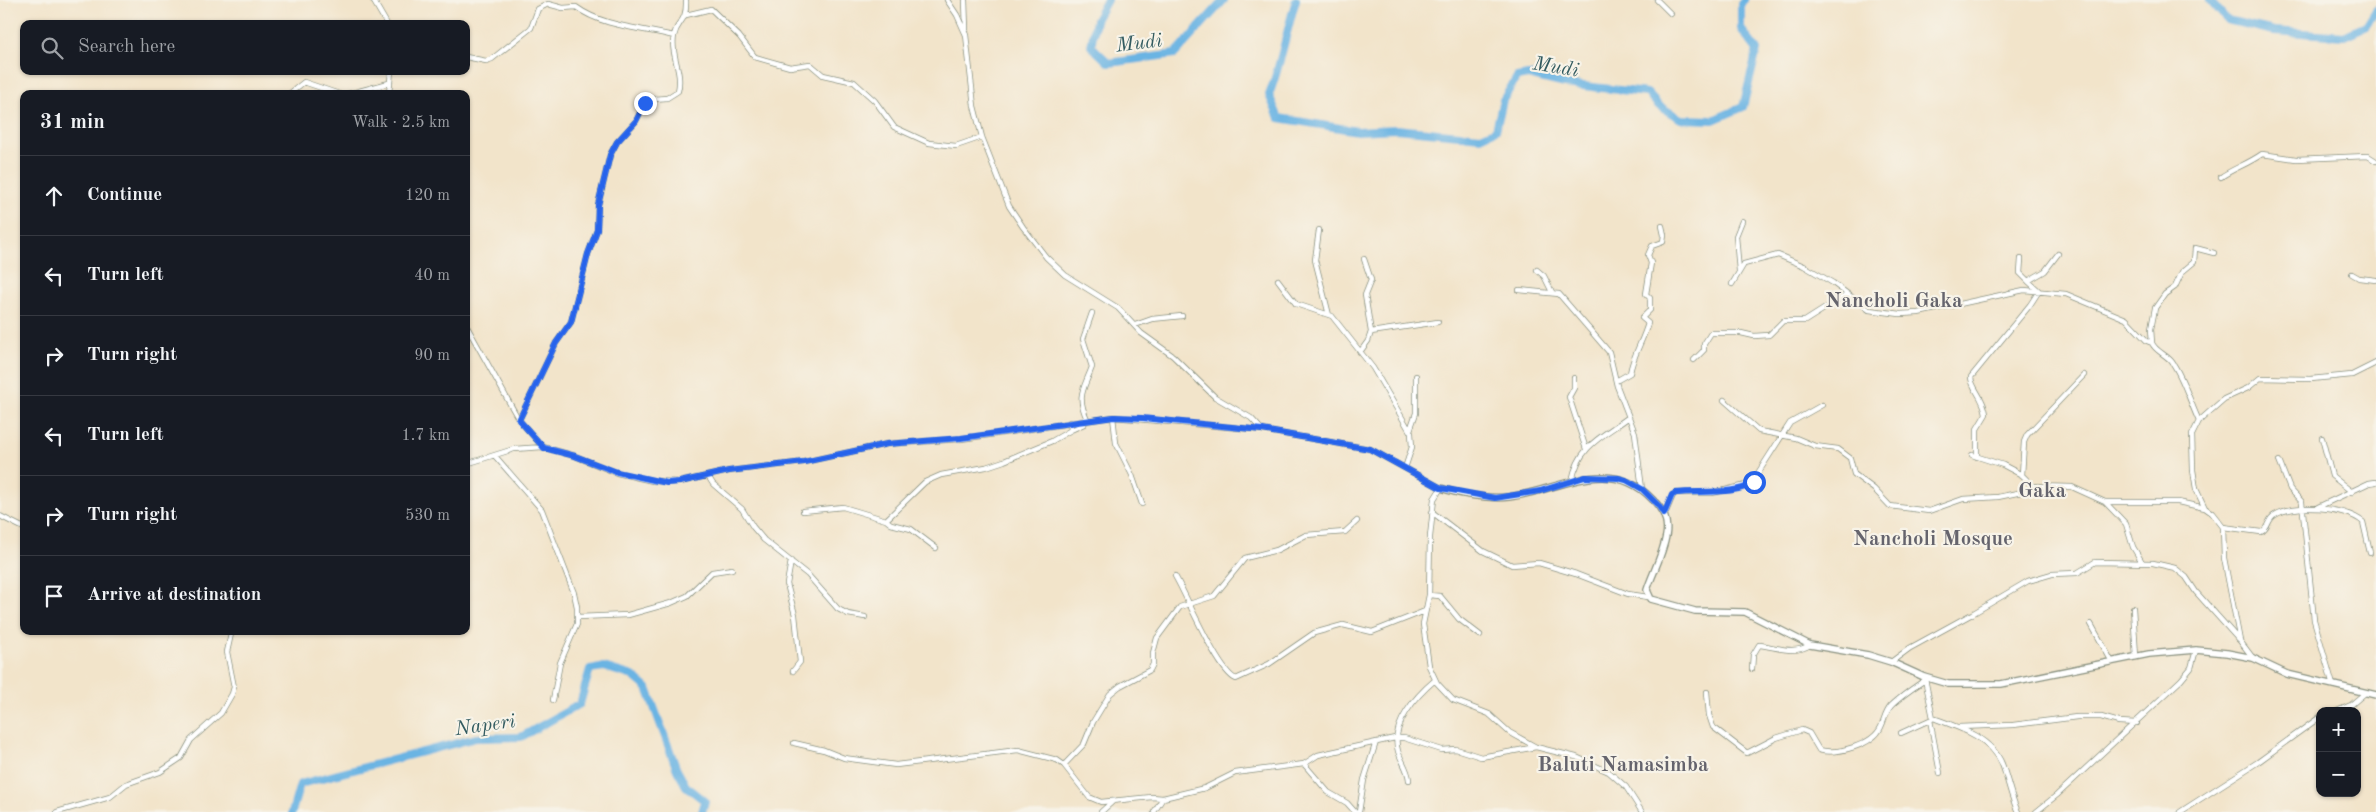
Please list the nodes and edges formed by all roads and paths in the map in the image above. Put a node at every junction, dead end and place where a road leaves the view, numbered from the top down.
1 (373, 0) edge
2 (686, 0) edge
3 (947, 0) edge
4 (964, 0) edge
5 (1657, 0) edge
6 (1671, 14) dead end
7 (686, 15) junction
8 (385, 20) edge
9 (966, 34) junction
10 (674, 36) junction
11 (470, 58) edge
12 (390, 75) edge
13 (389, 83) junction
14 (294, 90) edge
15 (327, 90) edge
16 (363, 90) edge
17 (389, 90) edge
18 (982, 137) junction
19 (2376, 161) edge
20 (2221, 177) dead end
21 (1742, 221) dead end
22 (1662, 226) dead end
23 (1319, 230) dead end
24 (2214, 253) dead end
25 (2058, 254) dead end
26 (1364, 258) dead end
27 (2021, 258) dead end
28 (1536, 270) dead end
29 (1739, 271) junction
30 (2352, 274) dead end
31 (1278, 280) dead end
32 (2376, 280) edge
33 (2028, 281) junction
34 (1732, 284) dead end
35 (1519, 290) dead end
36 (2039, 291) junction
37 (1552, 292) junction
38 (1846, 295) junction
39 (1092, 313) dead end
40 (1330, 315) junction
41 (1182, 316) dead end
42 (1438, 322) dead end
43 (1135, 325) junction
44 (470, 332) edge
45 (1371, 332) junction
46 (2152, 343) junction
47 (1360, 352) junction
48 (1694, 360) dead end
49 (2376, 363) edge
50 (2084, 375) dead end
51 (1416, 376) dead end
52 (1574, 378) dead end
53 (1616, 381) junction
54 (1724, 400) dead end
55 (1822, 405) dead end
56 (1629, 416) junction
57 (1114, 417) junction
58 (519, 420) junction
59 (1087, 420) junction
60 (2198, 420) junction
61 (1070, 422) junction
62 (1071, 430) junction
63 (1262, 430) junction
64 (1410, 430) junction
65 (1784, 435) junction
66 (2322, 438) dead end
67 (544, 448) junction
68 (1586, 449) junction
69 (495, 456) junction
70 (2279, 461) dead end
71 (470, 463) edge
72 (1405, 468) junction
73 (2022, 475) junction
74 (708, 476) junction
75 (1572, 481) junction
76 (2376, 482) edge
77 (1441, 488) junction
78 (2042, 488) junction
79 (1642, 489) junction
80 (2352, 492) junction
81 (2105, 502) junction
82 (1142, 504) dead end
83 (2205, 508) junction
84 (2317, 508) junction
85 (2302, 509) junction
86 (803, 512) dead end
87 (1432, 512) junction
88 (1664, 514) junction
89 (0, 516) edge
90 (886, 520) junction
91 (1357, 521) dead end
92 (20, 526) edge
93 (2223, 527) junction
94 (936, 548) dead end
95 (2370, 553) dead end
96 (791, 561) junction
97 (2142, 562) junction
98 (732, 569) dead end
99 (1175, 576) dead end
100 (1429, 595) junction
101 (1648, 597) junction
102 (1190, 603) junction
103 (2133, 608) dead end
104 (1425, 611) junction
105 (578, 617) junction
106 (865, 617) dead end
107 (2091, 624) dead end
108 (1480, 634) dead end
109 (231, 635) edge
110 (2240, 641) junction
111 (1810, 645) junction
112 (2196, 650) junction
113 (2136, 657) junction
114 (2254, 658) junction
115 (1891, 662) junction
116 (2112, 662) junction
117 (1752, 669) dead end
118 (792, 671) dead end
119 (1925, 679) junction
120 (1435, 680) junction
121 (2333, 687) junction
122 (1707, 692) dead end
123 (2365, 693) junction
124 (2376, 695) edge
125 (553, 700) dead end
126 (2346, 707) edge
127 (1932, 719) junction
128 (2316, 720) edge
129 (2137, 722) junction
130 (1958, 727) junction
131 (1901, 733) dead end
132 (1395, 738) junction
133 (1376, 742) junction
134 (794, 743) dead end
135 (1536, 747) junction
136 (1304, 764) junction
137 (1064, 765) junction
138 (1940, 773) dead end
139 (1409, 780) dead end
140 (1164, 798) junction
141 (1112, 802) junction
142 (57, 812) edge
143 (1101, 812) edge
144 (1154, 812) edge
145 (1355, 812) edge
146 (1359, 812) edge
147 (1641, 812) edge
148 (2018, 812) edge
149 (2036, 812) edge
150 (2180, 812) edge

1 - 8 street
2 - 7 street
3 - 9 street
4 - 9 street
5 - 6 street
7 - 10 street
7 - 18 street
9 - 18 street
10 - 11 street
10 - 58 street
12 - 13 street
13 - 16 street
13 - 17 street
14 - 15 street
18 - 43 street
19 - 20 street
21 - 29 street
22 - 53 street
23 - 40 street
24 - 46 street
25 - 33 street
26 - 45 street
27 - 33 street
28 - 37 street
29 - 34 street
29 - 38 street
30 - 32 street
31 - 40 street
33 - 36 street
35 - 37 street
36 - 38 street
36 - 46 street
36 - 73 street
37 - 53 street
38 - 48 street
39 - 59 street
40 - 47 street
41 - 43 street
42 - 45 street
43 - 63 street
44 - 58 street
45 - 47 street
46 - 60 street
47 - 64 street
49 - 60 street
50 - 73 street
51 - 64 street
52 - 68 street
53 - 56 street
54 - 65 street
55 - 65 street
56 - 68 street
56 - 79 street
57 - 59 street
57 - 63 street
57 - 82 street
58 - 67 street
59 - 61 street
59 - 62 street
60 - 83 street
61 - 62 street
61 - 74 street
62 - 90 street
63 - 72 street
64 - 72 street
65 - 78 street
65 - 88 street
66 - 80 street
67 - 69 street
67 - 74 street
68 - 75 street
69 - 71 street
69 - 105 street
70 - 85 street
72 - 77 street
73 - 78 street
74 - 96 street
75 - 77 street
75 - 79 street
76 - 80 street
77 - 87 street
78 - 81 street
79 - 88 street
80 - 84 street
81 - 83 street
81 - 97 street
83 - 93 street
84 - 85 street
84 - 95 street
85 - 93 street
85 - 121 street
86 - 90 street
87 - 100 street
87 - 101 street
88 - 101 street
89 - 92 street
90 - 94 street
91 - 102 street
93 - 110 street
96 - 106 street
96 - 118 street
97 - 110 street
97 - 115 street
98 - 105 street
99 - 102 street
100 - 104 street
100 - 108 street
101 - 111 street
102 - 104 street
102 - 137 street
103 - 113 street
104 - 120 street
105 - 125 street
107 - 116 street
109 - 142 street
110 - 114 street
111 - 115 street
111 - 117 street
112 - 113 street
112 - 114 street
112 - 129 street
113 - 116 street
114 - 121 street
115 - 119 street
116 - 119 street
119 - 122 street
119 - 127 street
120 - 132 street
120 - 135 street
121 - 123 street
123 - 124 street
123 - 126 street
127 - 130 street
127 - 131 street
127 - 138 street
128 - 150 street
129 - 130 street
129 - 149 street
130 - 148 street
132 - 133 street
132 - 135 street
132 - 139 street
133 - 136 street
133 - 146 street
134 - 137 street
135 - 147 street
136 - 140 street
136 - 145 street
137 - 141 street
140 - 141 street
140 - 144 street
141 - 143 street

